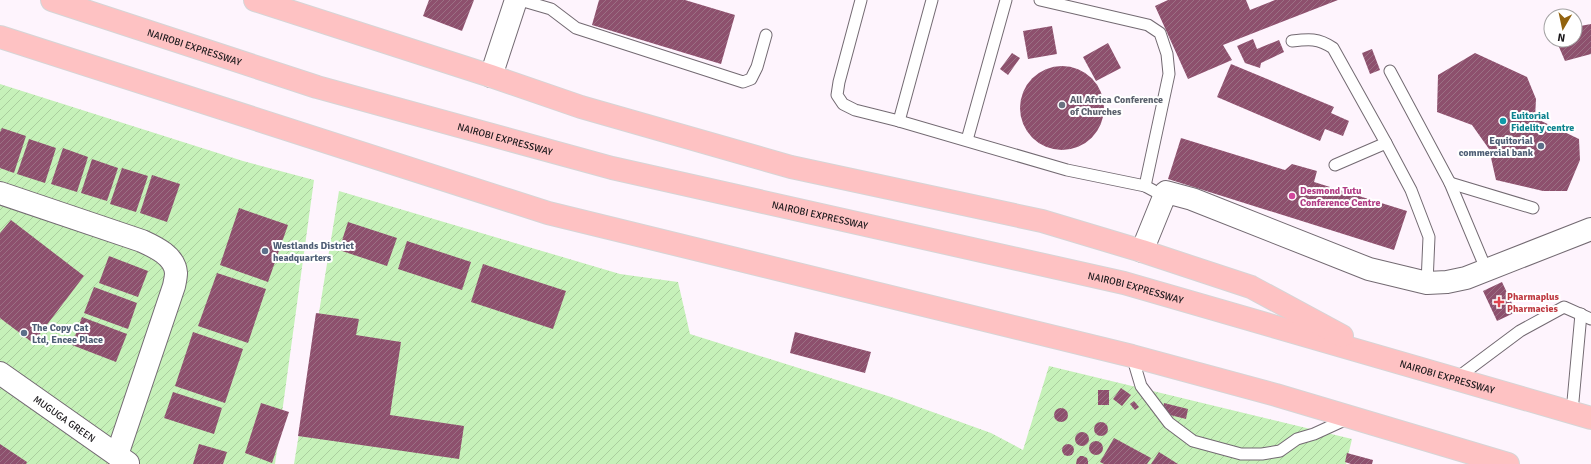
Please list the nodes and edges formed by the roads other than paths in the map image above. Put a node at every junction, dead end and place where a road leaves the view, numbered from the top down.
1 (52, 0) edge
2 (256, 0) edge
3 (516, 0) edge
4 (520, 0) edge
5 (861, 0) edge
6 (932, 0) edge
7 (1006, 0) edge
8 (1040, 0) edge
9 (766, 35) dead end
10 (0, 37) edge
11 (1292, 41) dead end
12 (1390, 71) dead end
13 (491, 76) junction
14 (899, 121) junction
15 (968, 140) junction
16 (1386, 142) junction
17 (1335, 165) dead end
18 (1450, 183) junction
19 (1155, 189) junction
20 (0, 193) edge
21 (1533, 208) dead end
22 (1591, 229) edge
23 (1142, 251) junction
24 (1486, 269) junction
25 (1427, 283) junction
26 (1586, 316) edge
27 (1132, 356) junction
28 (1381, 356) junction
29 (0, 373) edge
30 (1457, 378) junction
31 (1582, 415) edge
32 (1350, 418) junction
33 (123, 460) edge
34 (1508, 464) edge

1 - 28 highway, NAIROBI EXPRESSWAY
2 - 13 highway
3 - 13 street
4 - 9 lane
5 - 14 lane
6 - 14 lane
7 - 15 lane
8 - 19 lane
10 - 27 highway
11 - 16 lane
12 - 18 lane
13 - 23 highway
14 - 15 lane
15 - 19 lane
16 - 17 lane
16 - 25 lane
18 - 21 lane
18 - 24 lane
19 - 23 street
19 - 25 street
20 - 33 street
22 - 24 street
23 - 28 highway
24 - 25 street
26 - 30 lane
26 - 31 lane
27 - 32 highway
27 - 32 lane
28 - 30 highway, NAIROBI EXPRESSWAY
29 - 33 street, MUGUGA GREEN
30 - 31 highway, NAIROBI EXPRESSWAY
32 - 34 highway

